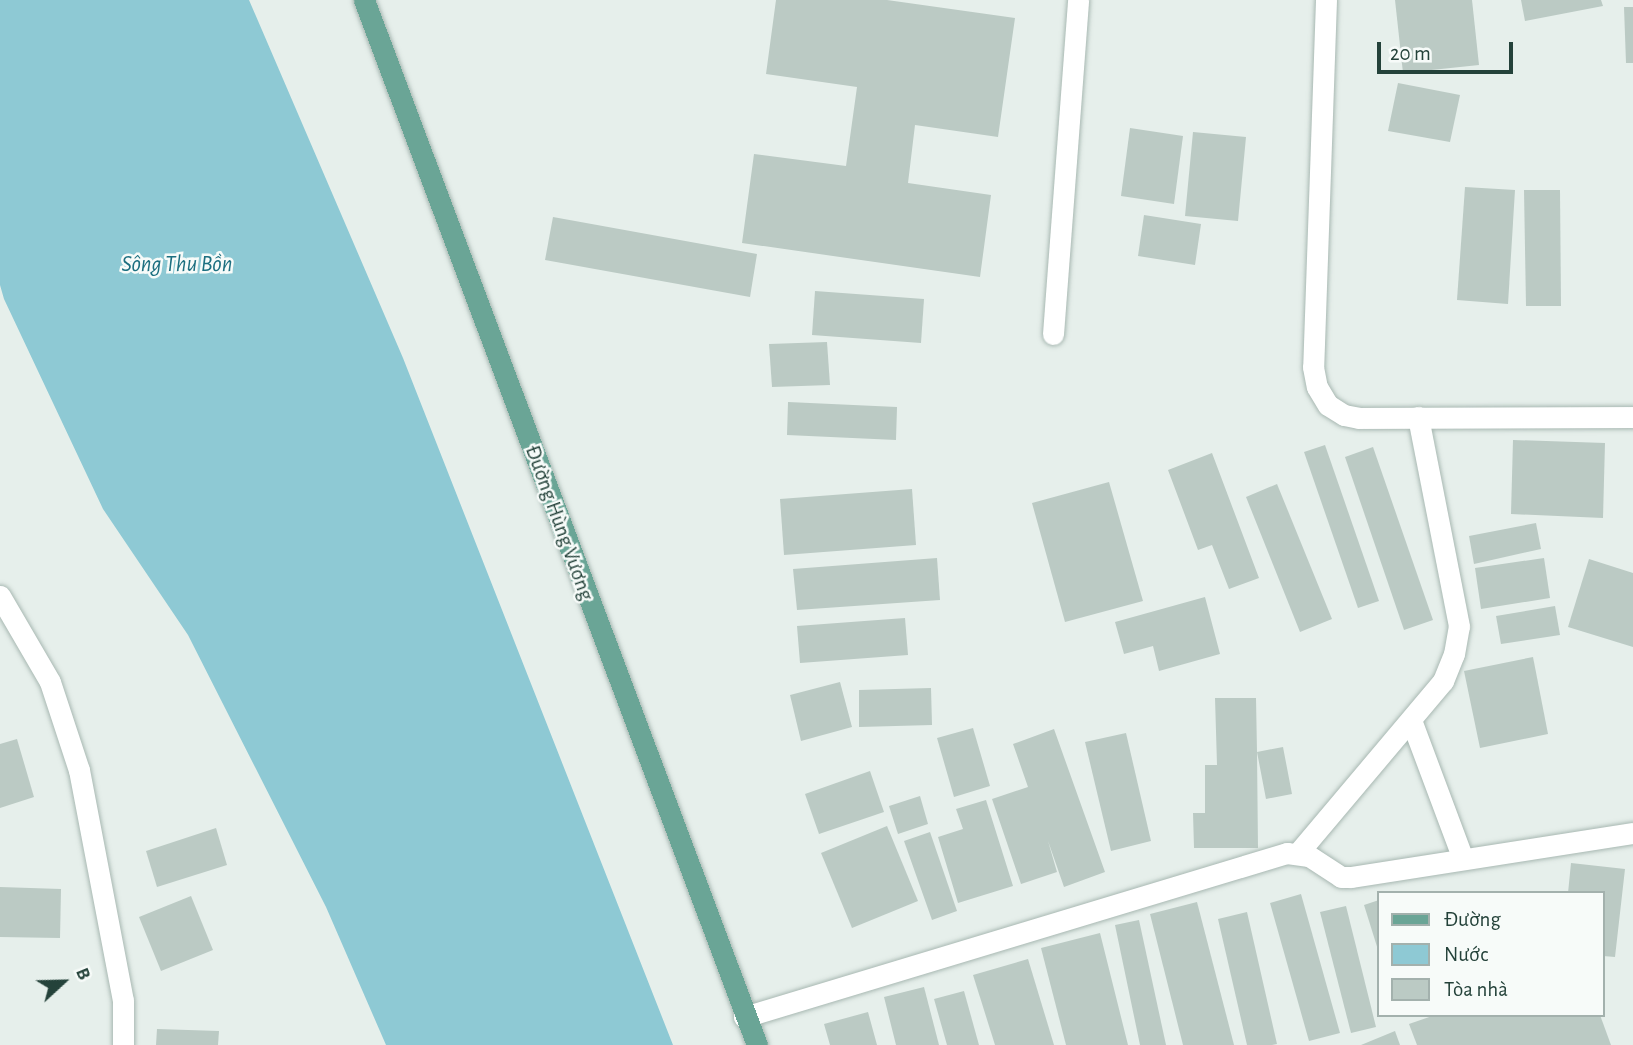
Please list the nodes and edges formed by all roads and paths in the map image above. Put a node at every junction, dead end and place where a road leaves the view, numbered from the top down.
1 (364, 0) edge
2 (1078, 0) edge
3 (1326, 0) edge
4 (1053, 334) dead end
5 (1418, 417) junction
6 (1633, 417) edge
7 (0, 596) edge
8 (1411, 720) junction
9 (1633, 833) edge
10 (1298, 853) junction
11 (1463, 859) junction
12 (744, 1017) junction
13 (123, 1045) edge
14 (757, 1045) edge

1 - 12 main road, Đường Hùng Vương
2 - 4 street
3 - 5 street
5 - 6 street
5 - 8 street
7 - 13 street
8 - 10 street
8 - 11 street
9 - 11 street
10 - 11 street
10 - 12 street
12 - 14 main road, Đường Hùng Vương

